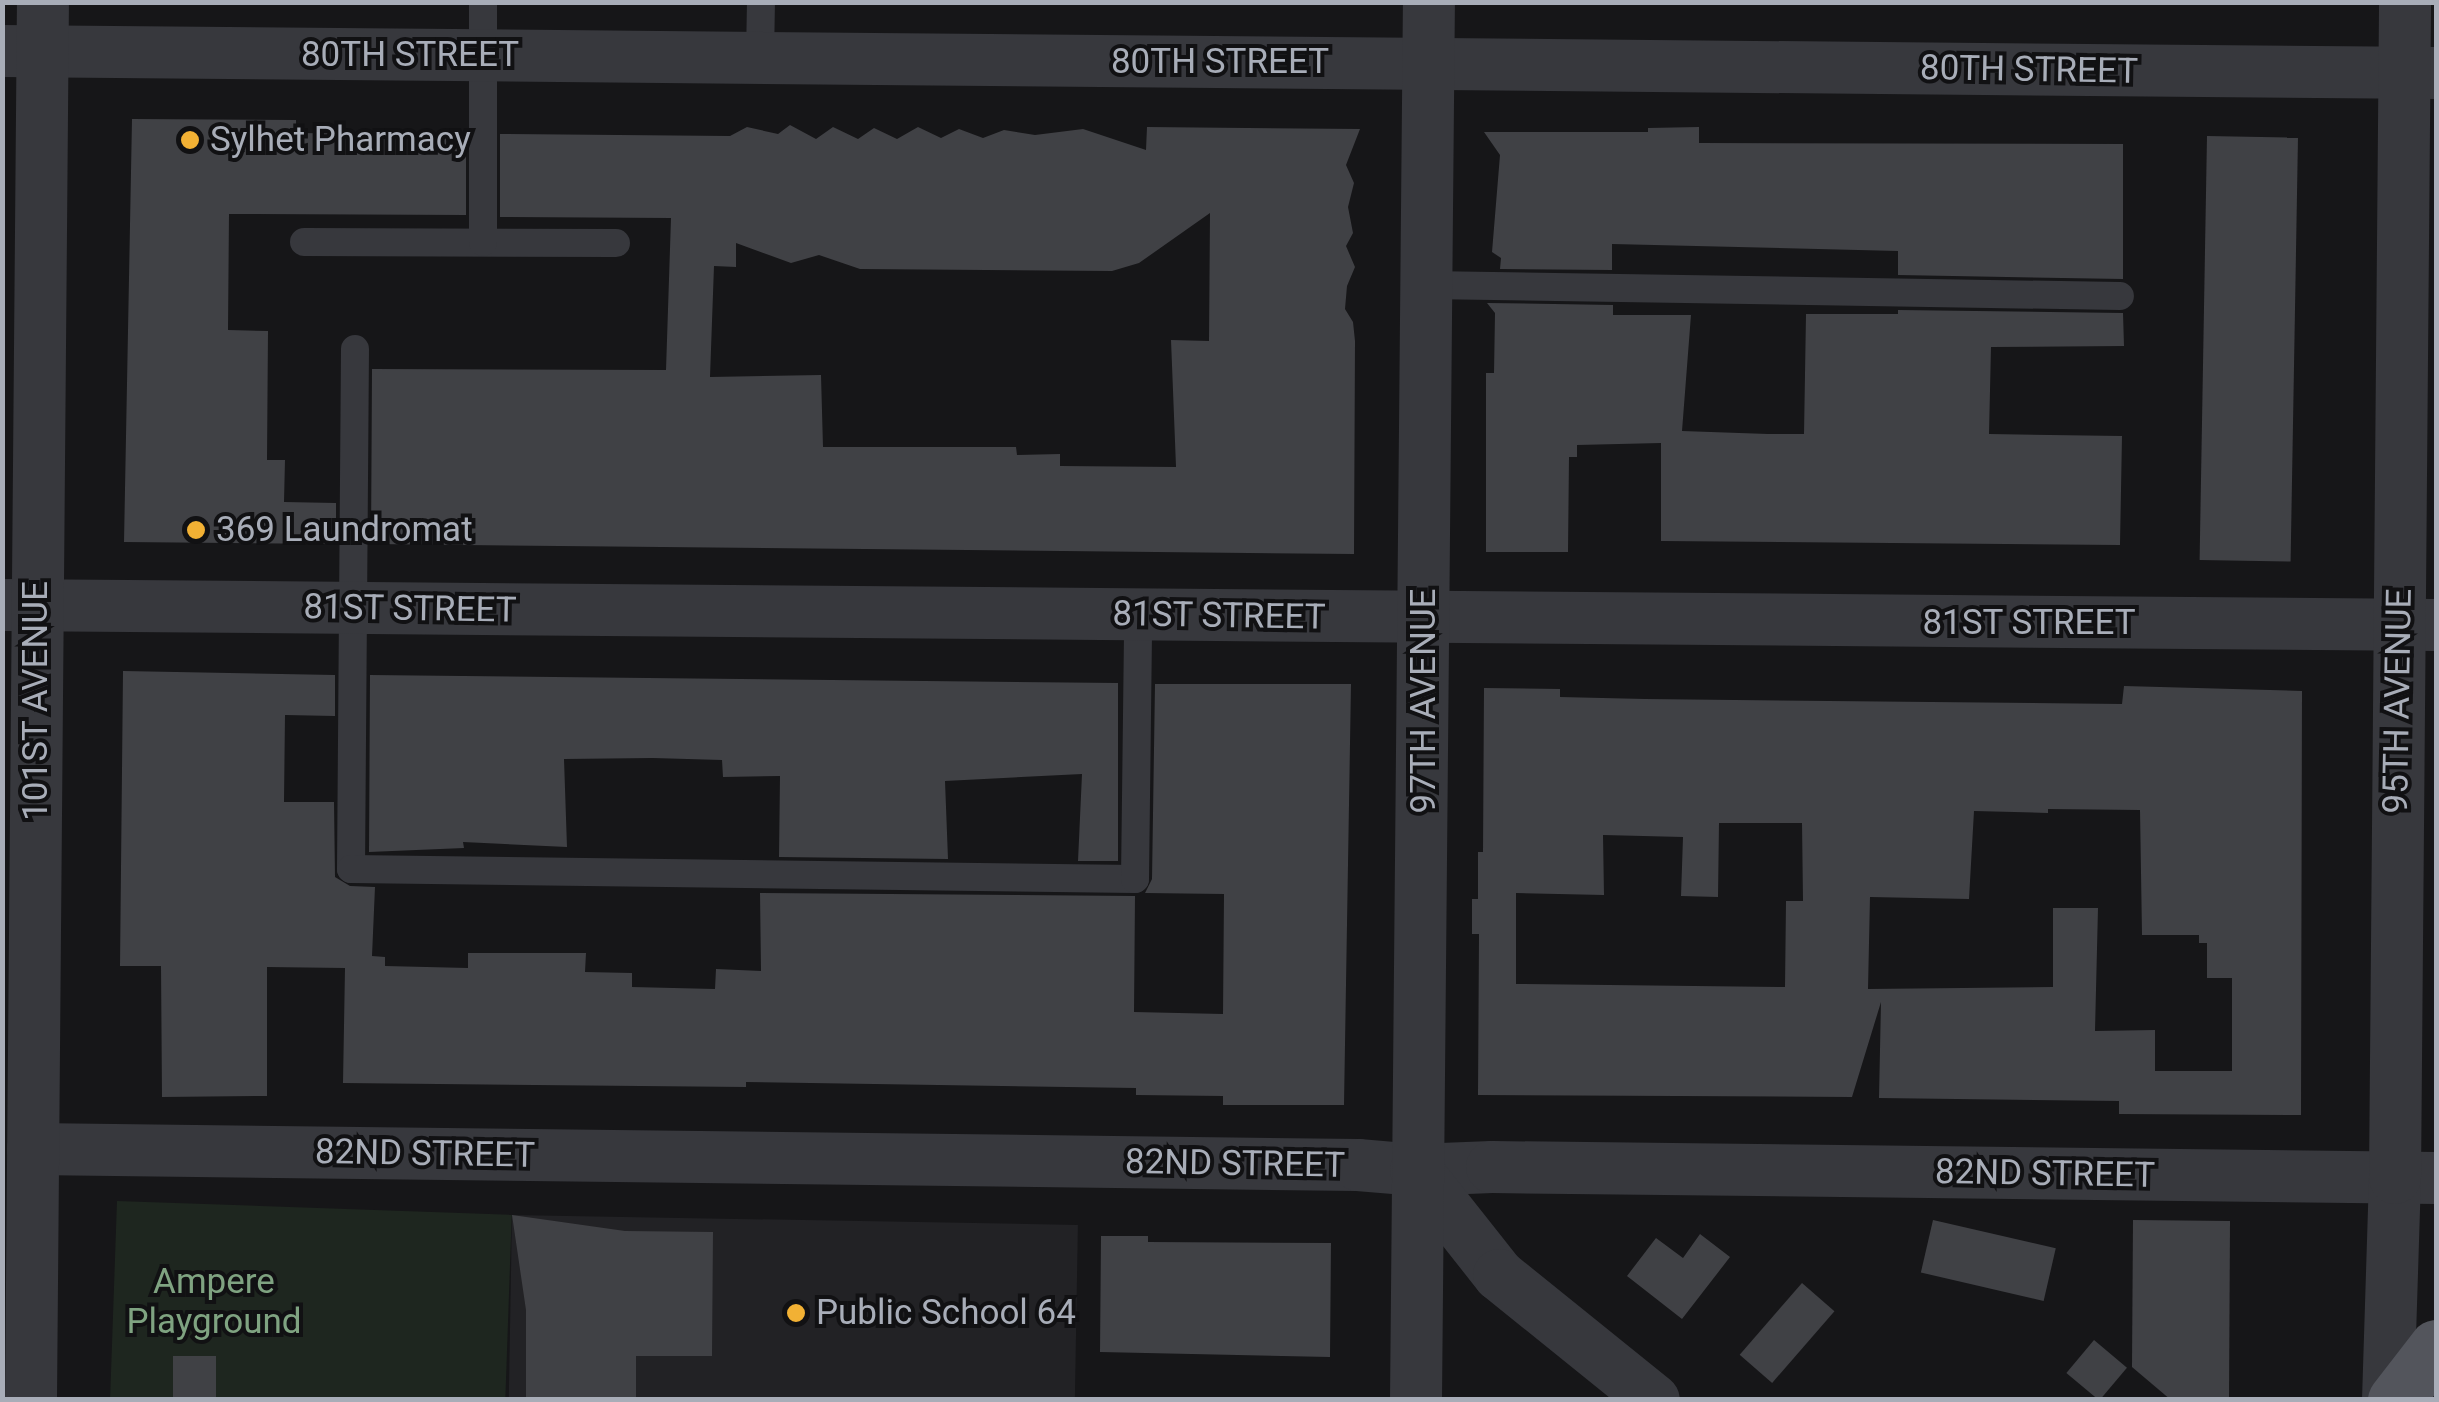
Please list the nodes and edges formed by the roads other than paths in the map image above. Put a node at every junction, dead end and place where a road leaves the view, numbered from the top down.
1 (483, 2) edge
2 (761, 2) edge
3 (1430, 2) edge
4 (2404, 2) edge
5 (29, 35) edge
6 (482, 56) junction
7 (760, 58) junction
8 (1429, 64) junction
9 (2420, 73) edge
10 (304, 242) dead end
11 (483, 242) junction
12 (616, 243) dead end
13 (1427, 285) junction
14 (2120, 296) dead end
15 (356, 349) dead end
16 (20, 605) edge
17 (353, 608) junction
18 (1138, 615) junction
19 (1424, 618) junction
20 (2417, 626) edge
21 (33, 1150) junction
22 (1416, 1170) junction
23 (2416, 1178) edge
24 (2436, 1346) edge
25 (31, 1400) edge
26 (1416, 1400) edge
27 (1654, 1400) edge
28 (2391, 1400) edge

1 - 6 lane
2 - 7 lane
3 - 8 street, 97TH AVENUE
4 - 9 street, 95TH AVENUE
5 - 6 street, 80TH STREET
5 - 16 street, 101ST AVENUE
6 - 7 street, 80TH STREET
6 - 11 lane
7 - 8 street, 80TH STREET
8 - 9 street, 80TH STREET
8 - 13 street, 97TH AVENUE
9 - 20 street, 95TH AVENUE
10 - 11 lane
11 - 12 lane
13 - 14 lane
13 - 19 street, 97TH AVENUE
15 - 17 lane
16 - 17 street, 81ST STREET
16 - 21 street, 101ST AVENUE
17 - 18 street, 81ST STREET
17 - 18 lane
18 - 19 street, 81ST STREET
19 - 20 street, 81ST STREET
19 - 22 street, 97TH AVENUE
20 - 23 street, 95TH AVENUE
21 - 22 street, 82ND STREET
21 - 25 street, 101ST AVENUE
22 - 23 street, 82ND STREET
22 - 26 street, 97TH AVENUE
22 - 27 street
23 - 28 street, 95TH AVENUE
24 - 28 main road

